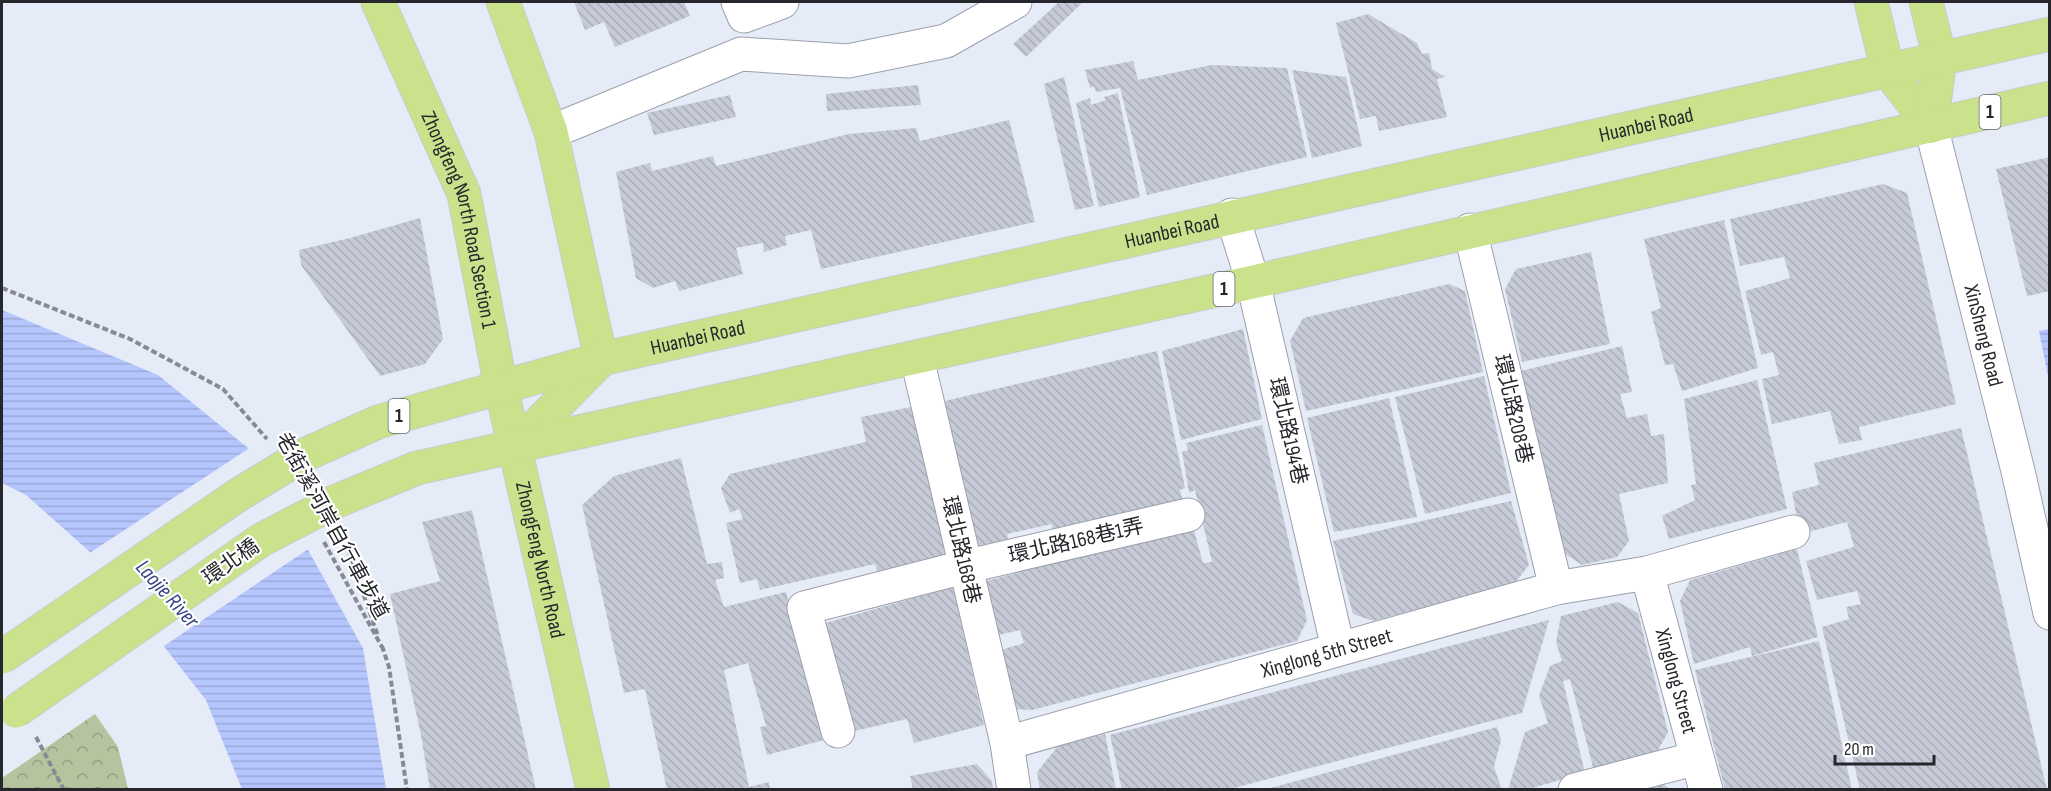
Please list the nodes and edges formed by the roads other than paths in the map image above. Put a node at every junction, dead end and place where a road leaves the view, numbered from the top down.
1 (378, 2) edge
2 (503, 2) edge
3 (738, 2) edge
4 (782, 2) edge
5 (1015, 2) edge
6 (1871, 2) edge
7 (1926, 2) edge
8 (2049, 34) edge
9 (1940, 59) junction
10 (1888, 71) junction
11 (2049, 98) edge
12 (1931, 126) junction
13 (551, 132) junction
14 (1232, 215) junction
15 (1470, 230) junction
16 (1253, 282) junction
17 (917, 358) junction
18 (601, 359) junction
19 (501, 387) junction
20 (516, 446) junction
21 (1188, 515) dead end
22 (1793, 532) dead end
23 (964, 567) junction
24 (2044, 568) edge
25 (1647, 573) junction
26 (1556, 588) junction
27 (2049, 613) edge
28 (1338, 648) junction
29 (2, 657) edge
30 (9, 716) edge
31 (838, 731) dead end
32 (1006, 743) junction
33 (1697, 758) junction
34 (593, 789) edge
35 (1014, 789) edge
36 (1575, 789) edge
37 (1706, 789) edge

1 - 19 main road, Zhongfeng North Road Section 1
2 - 13 main road
3 - 4 street
5 - 13 street
6 - 10 main road
7 - 9 main road
8 - 9 main road, Huanbei Road / 1
9 - 10 main road, Huanbei Road / 1
9 - 12 main road
10 - 12 main road, XinSheng Road
10 - 14 main road, Huanbei Road / 1
11 - 12 main road, 1
12 - 15 main road, 1
12 - 24 street, XinSheng Road
13 - 18 main road
14 - 16 street, 環北路194巷
14 - 18 main road, Huanbei Road / 1
15 - 16 main road, 1
15 - 26 street, 環北路208巷
16 - 17 main road, 1
16 - 28 street, 環北路194巷
17 - 20 main road, 1
17 - 23 street, 環北路168巷
18 - 19 main road, Huanbei Road / 1
18 - 20 main road
19 - 20 main road, Zhongfeng North Road Section 1
19 - 29 main road, Huanbei Road / 1, bridge
20 - 30 main road, 環北橋 / 1, bridge
20 - 34 main road, ZhongFeng North Road
21 - 23 street, 環北路168巷1弄
22 - 25 street, Xinglong 5th Street
23 - 31 street, 環北路168巷1弄
23 - 32 street, 環北路168巷
24 - 27 street, XinSheng Road
25 - 26 street, Xinglong 5th Street
25 - 33 street, Xinglong Street
26 - 28 street, Xinglong 5th Street
28 - 32 street, Xinglong 5th Street
32 - 35 street, 環北路168巷
33 - 36 street
33 - 37 street, Xinglong Street

